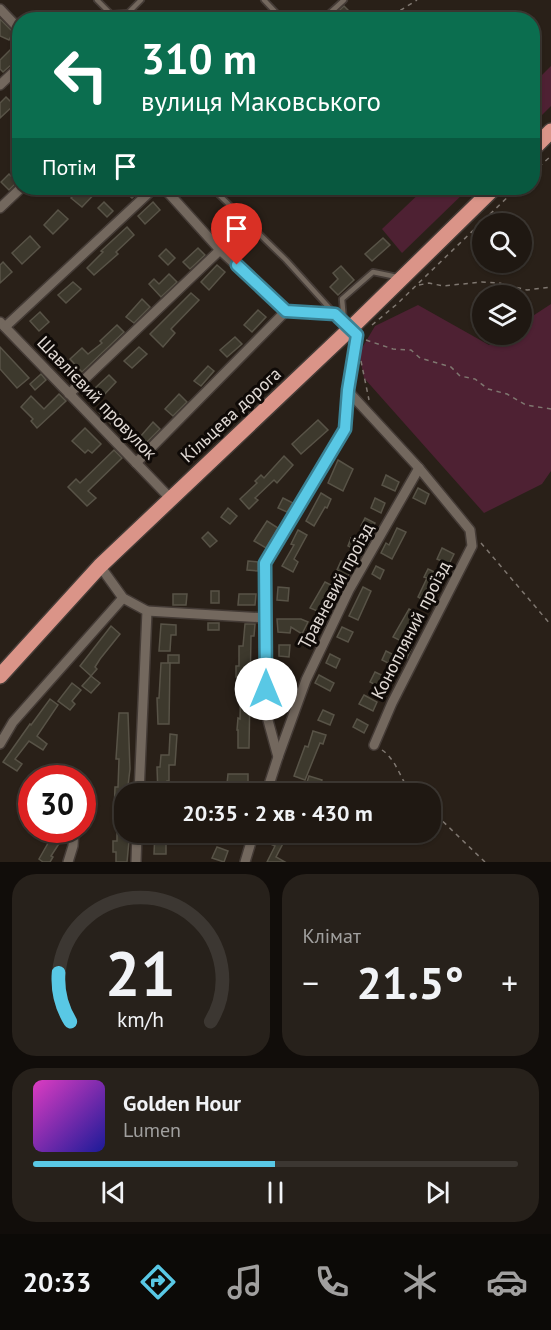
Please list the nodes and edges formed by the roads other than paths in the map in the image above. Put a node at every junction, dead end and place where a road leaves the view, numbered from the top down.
1 (97, 0) edge
2 (141, 0) edge
3 (264, 0) edge
4 (344, 0) edge
5 (0, 9) edge
6 (109, 12) edge
7 (129, 12) edge
8 (275, 12) edge
9 (331, 12) edge
10 (12, 22) edge
11 (12, 74) edge
12 (0, 85) edge
13 (551, 131) edge
14 (540, 142) edge
15 (14, 195) edge
16 (146, 195) edge
17 (170, 195) edge
18 (219, 195) edge
19 (488, 195) edge
20 (0, 208) edge
21 (220, 250) junction
22 (409, 282) junction
23 (286, 311) junction
24 (335, 314) junction
25 (3, 325) edge
26 (351, 328) junction
27 (348, 390) junction
28 (69, 394) junction
29 (136, 463) junction
30 (419, 468) junction
31 (170, 498) junction
32 (100, 566) junction
33 (123, 598) junction
34 (147, 611) junction
35 (265, 618) junction
36 (0, 676) edge
37 (0, 744) edge
38 (374, 744) road end
39 (278, 757) junction
40 (139, 783) edge
41 (270, 783) edge
42 (73, 843) edge
43 (137, 843) edge
44 (251, 843) edge
45 (68, 862) edge
46 (136, 862) edge
47 (245, 862) edge

1 - 6 lane
2 - 7 lane
3 - 8 lane
4 - 9 lane
5 - 10 street
11 - 12 street
13 - 14 highway
15 - 20 street
16 - 25 street
17 - 21 street
18 - 24 lane
19 - 22 highway, Кільцева дорога
21 - 23 street
21 - 28 street
22 - 26 highway, Кільцева дорога
22 - 26 lane
23 - 24 street
23 - 29 street
24 - 26 street
25 - 28 street, Шавлієвий провулок
26 - 27 street
26 - 31 highway, Кільцева дорога
27 - 30 street
27 - 35 street
28 - 29 street, Шавлієвий провулок
29 - 31 street, Шавлієвий провулок
30 - 38 street, Конопляний проїзд
30 - 39 street, Травневий проїзд
31 - 32 highway, Кільцева дорога
32 - 33 street
32 - 36 highway, Кільцева дорога
33 - 34 street
33 - 37 street
34 - 35 street
34 - 40 street
35 - 39 street
39 - 41 street, Травневий проїзд
42 - 45 street
43 - 46 street
44 - 47 street

